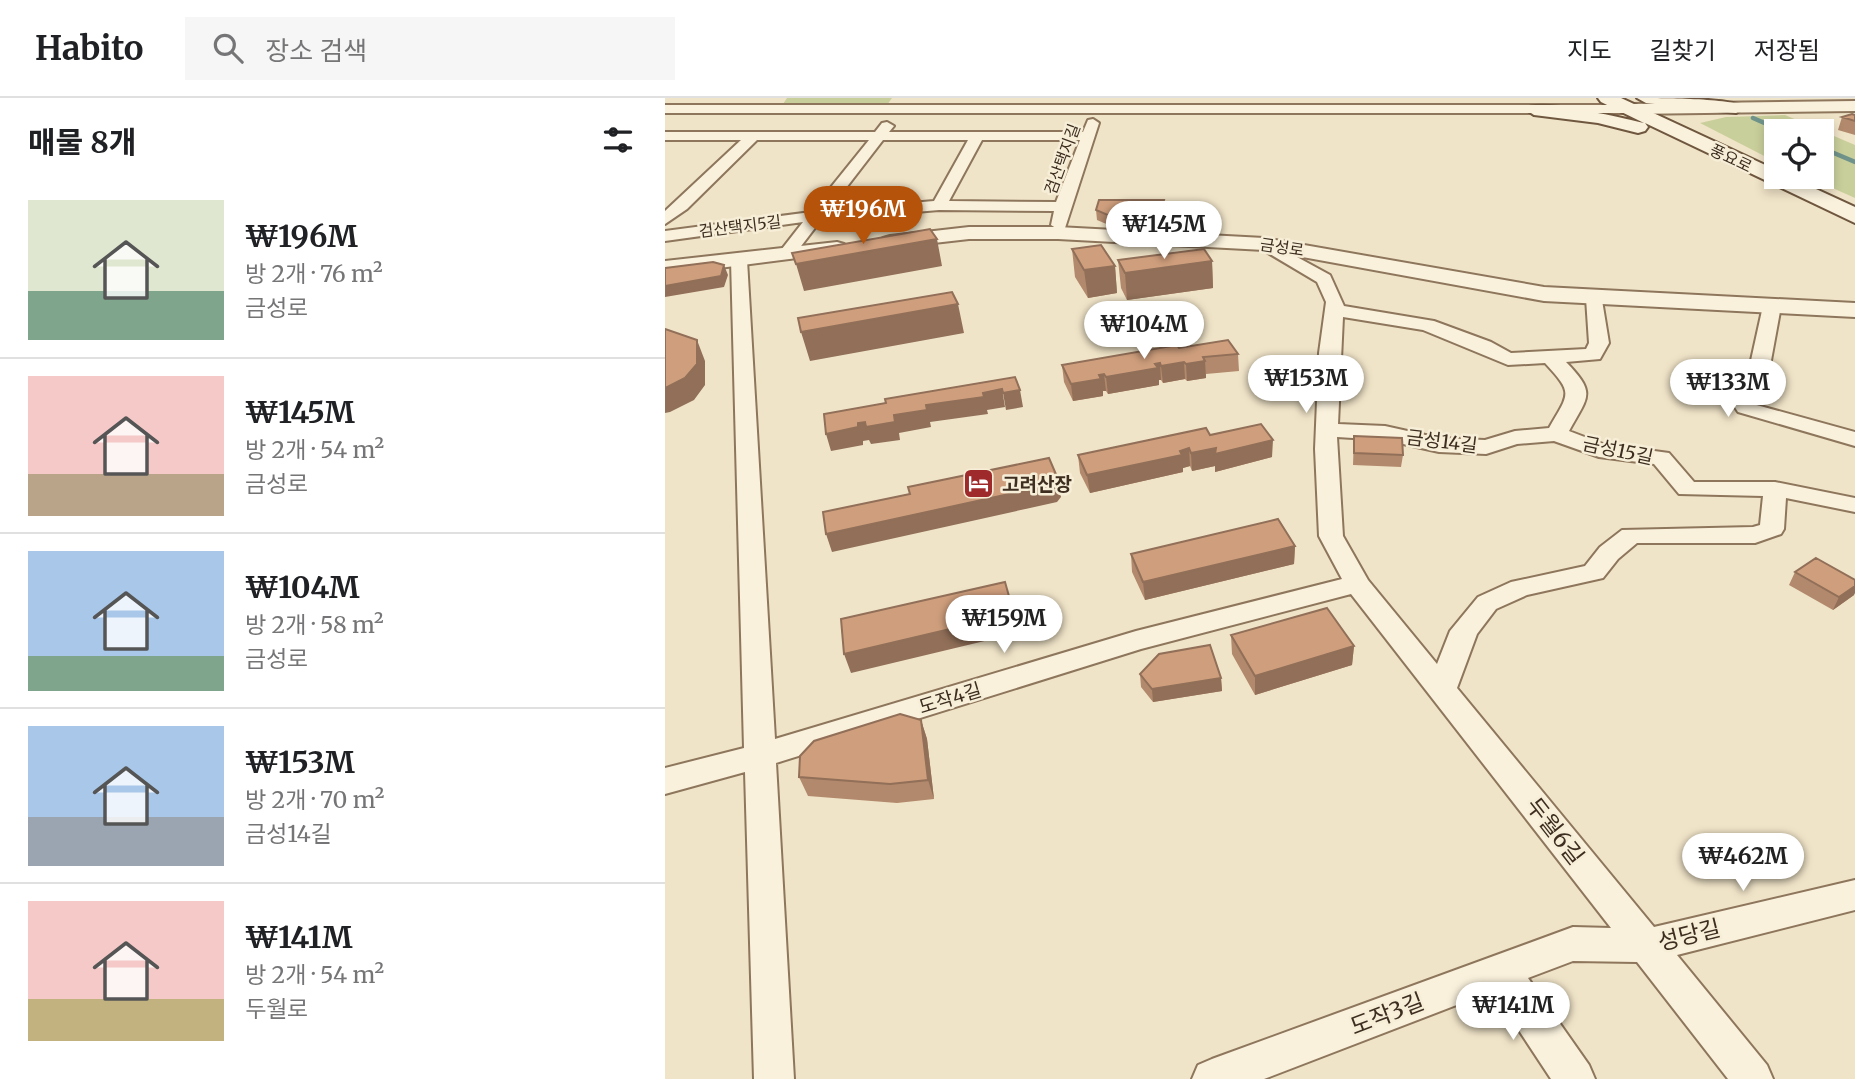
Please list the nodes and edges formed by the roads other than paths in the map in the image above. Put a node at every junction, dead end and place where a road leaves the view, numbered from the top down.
1 (911, 98) edge
2 (1564, 98) edge
3 (1607, 98) edge
4 (1100, 103) edge
5 (1638, 103) edge
6 (1361, 104) edge
7 (1855, 106) edge
8 (1736, 107) junction
9 (1534, 108) junction
10 (665, 109) edge
11 (899, 111) junction
12 (881, 135) junction
13 (665, 136) edge
14 (754, 136) junction
15 (977, 136) junction
16 (1089, 136) junction
17 (1704, 146) junction
18 (939, 205) junction
19 (1062, 207) junction
20 (816, 216) junction
21 (1855, 216) edge
22 (665, 219) edge
23 (1058, 233) junction
24 (665, 236) edge
25 (1264, 244) junction
26 (786, 254) junction
27 (739, 260) junction
28 (665, 268) edge
29 (1595, 298) junction
30 (1772, 306) junction
31 (1334, 310) junction
32 (1855, 310) edge
33 (1552, 359) junction
34 (1327, 430) junction
35 (1556, 434) junction
36 (1855, 439) edge
37 (1775, 489) junction
38 (1855, 505) edge
39 (1357, 584) junction
40 (1442, 689) junction
41 (762, 755) junction
42 (665, 781) edge
43 (1855, 895) edge
44 (1645, 946) junction
45 (1501, 971) junction
46 (774, 1079) edge
47 (1212, 1079) edge
48 (1575, 1079) edge
49 (1753, 1079) edge

1 - 11 street
2 - 9 main road
3 - 5 main road, 풍요로
4 - 6 street
4 - 11 street
4 - 16 street, 검산택지길
5 - 8 main road
5 - 9 street
5 - 17 main road, 풍요로
6 - 9 street
7 - 8 street
8 - 17 main road
9 - 17 main road
10 - 11 street
11 - 12 street
12 - 14 street
12 - 15 street
12 - 20 street
13 - 14 street
14 - 22 street, 검산택지5길
15 - 16 street
15 - 18 street
16 - 19 street, 검산택지길
17 - 21 main road, 풍요로
18 - 19 street, 검산택지5길
18 - 20 street, 검산택지5길
19 - 23 street, 검산택지길
20 - 24 street, 검산택지5길
20 - 26 street
23 - 25 street, 금성로
23 - 26 street, 금성로
25 - 29 street, 금성로
25 - 31 street
26 - 27 street, 금성로
27 - 28 street, 금성로
27 - 41 street
29 - 30 street, 금성로
29 - 33 street
30 - 32 street, 금성로
30 - 36 street
31 - 33 street
31 - 34 street
33 - 35 street, 금성15길
34 - 35 street, 금성14길
34 - 39 street
35 - 37 street, 금성15길
37 - 38 street, 금성15길
37 - 40 street
39 - 40 street, 두월6길
39 - 41 street, 도작4길
40 - 44 street, 두월6길
41 - 42 street, 도작4길
41 - 46 street
43 - 44 street, 성당길
44 - 45 street, 도작3길
44 - 49 street, 두월6길
45 - 47 street, 도작3길
45 - 48 street

